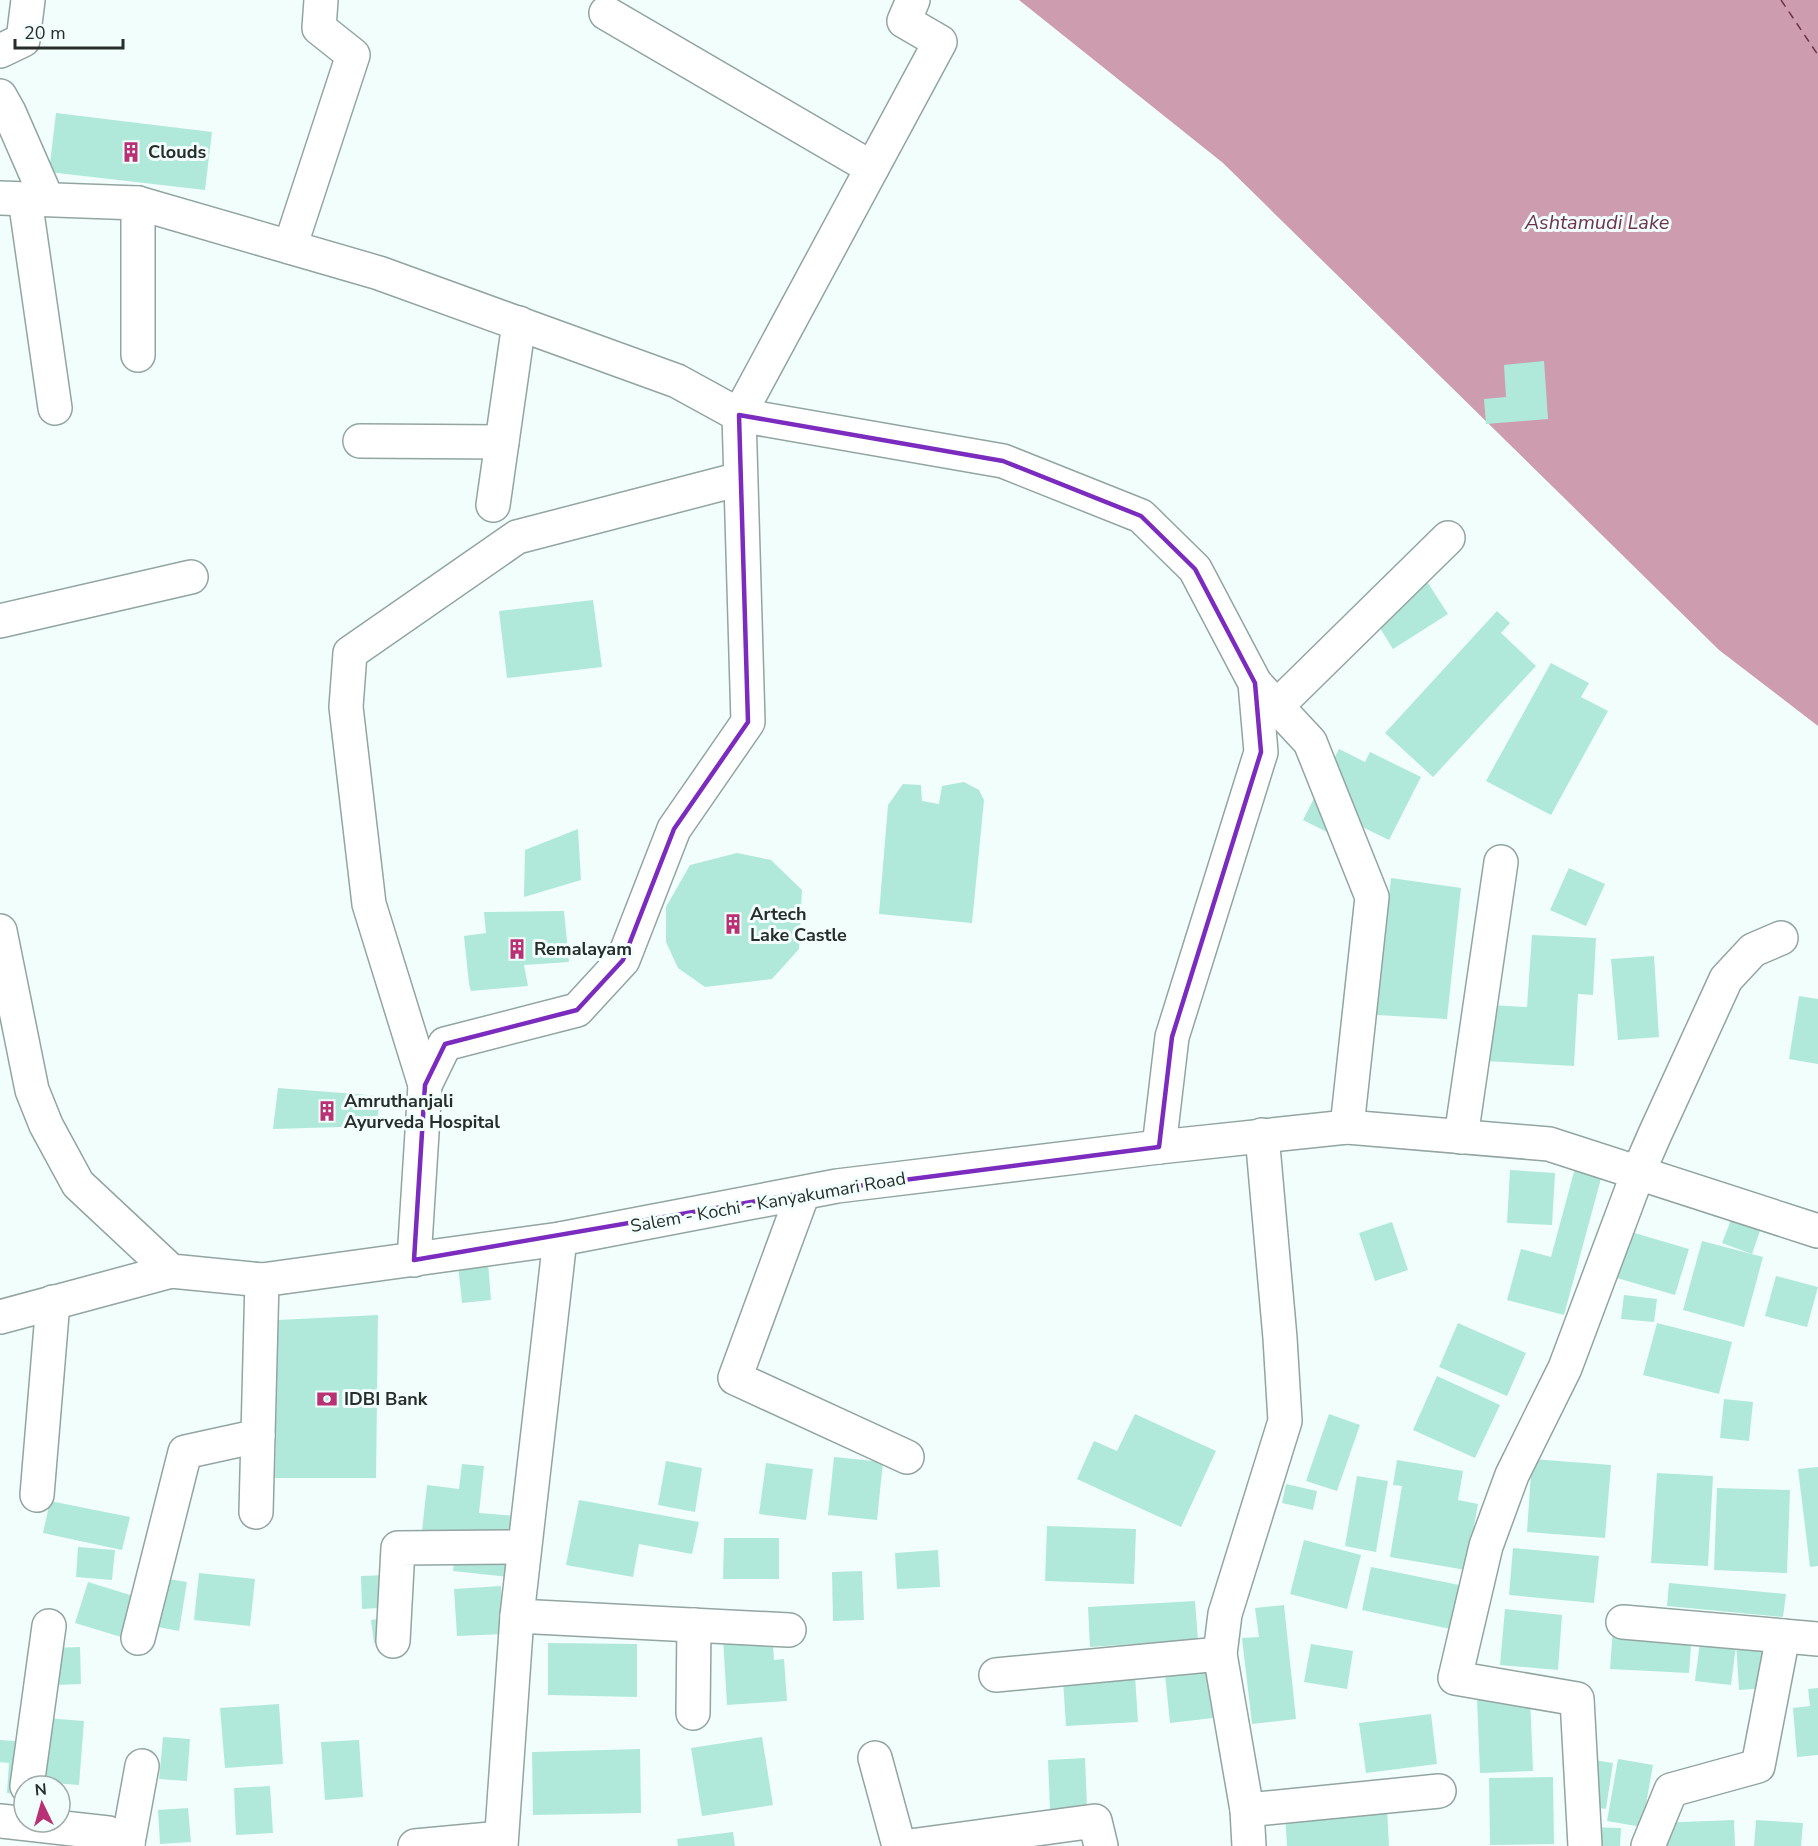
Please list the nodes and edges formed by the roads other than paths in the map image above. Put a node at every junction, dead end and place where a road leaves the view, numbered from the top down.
1 (28, 0) edge
2 (321, 0) edge
3 (913, 0) edge
4 (606, 13) dead end
5 (0, 51) edge
6 (0, 96) edge
7 (872, 168) junction
8 (24, 198) edge
9 (138, 203) junction
10 (290, 247) junction
11 (519, 323) junction
12 (138, 355) dead end
13 (55, 408) dead end
14 (738, 416) junction
15 (360, 441) dead end
16 (501, 442) junction
17 (740, 479) junction
18 (493, 505) dead end
19 (1448, 538) dead end
20 (191, 577) dead end
21 (0, 621) edge
22 (1255, 683) junction
23 (1277, 706) junction
24 (1502, 862) dead end
25 (0, 930) edge
26 (1781, 938) dead end
27 (425, 1084) junction
28 (1347, 1127) junction
29 (1262, 1136) junction
30 (1461, 1137) junction
31 (1159, 1147) junction
32 (1638, 1173) junction
33 (803, 1192) junction
34 (1818, 1231) edge
35 (560, 1239) junction
36 (414, 1260) junction
37 (171, 1271) junction
38 (262, 1280) junction
39 (53, 1302) junction
40 (0, 1317) edge
41 (258, 1436) junction
42 (907, 1457) dead end
43 (37, 1495) dead end
44 (256, 1512) dead end
45 (523, 1547) junction
46 (517, 1616) junction
47 (1623, 1622) dead end
48 (694, 1625) junction
49 (49, 1626) dead end
50 (789, 1630) dead end
51 (1783, 1636) junction
52 (138, 1638) dead end
53 (1818, 1639) edge
54 (393, 1641) dead end
55 (1221, 1654) junction
56 (996, 1675) dead end
57 (693, 1713) dead end
58 (875, 1758) dead end
59 (142, 1766) dead end
60 (29, 1774) edge
61 (1439, 1791) dead end
62 (1247, 1810) junction
63 (72, 1827) edge
64 (501, 1842) edge
65 (128, 1845) edge
66 (415, 1846) edge
67 (899, 1846) edge
68 (910, 1846) edge
69 (1101, 1846) edge
70 (1250, 1846) edge
71 (1585, 1846) edge
72 (1648, 1846) edge

1 - 5 street
2 - 10 street
3 - 7 street
4 - 7 street
6 - 8 street
7 - 14 street
8 - 9 street
8 - 13 street
9 - 10 street
9 - 12 street
10 - 11 street
11 - 14 street
11 - 16 street
14 - 17 street
14 - 22 street
15 - 16 street
16 - 18 street
17 - 27 street
17 - 27 street
19 - 23 street
20 - 21 street
22 - 23 street
22 - 31 street
23 - 28 street
24 - 30 street
25 - 37 street
26 - 32 street
27 - 36 street
28 - 29 street, Salem - Kochi - Kanyakumari Road
28 - 30 street, Salem - Kochi - Kanyakumari Road
29 - 31 street, Salem - Kochi - Kanyakumari Road
29 - 55 street
30 - 32 street, Salem - Kochi - Kanyakumari Road
31 - 33 street, Salem - Kochi - Kanyakumari Road
32 - 34 street, Salem - Kochi - Kanyakumari Road
32 - 71 street
33 - 35 street, Salem - Kochi - Kanyakumari Road
33 - 42 street
35 - 36 street, Salem - Kochi - Kanyakumari Road
35 - 45 street
36 - 38 street, Salem - Kochi - Kanyakumari Road
37 - 38 street, Salem - Kochi - Kanyakumari Road
37 - 39 street
38 - 41 street
39 - 40 street
39 - 43 street
41 - 44 street
41 - 52 street
45 - 46 street
45 - 54 street
46 - 48 street
46 - 64 street
47 - 51 street
48 - 50 street
48 - 57 street
49 - 60 street
51 - 53 street
51 - 72 street
55 - 56 street
55 - 62 street
58 - 67 street
59 - 65 street
61 - 62 street
62 - 70 street
63 - 65 street
64 - 66 street
68 - 69 street

